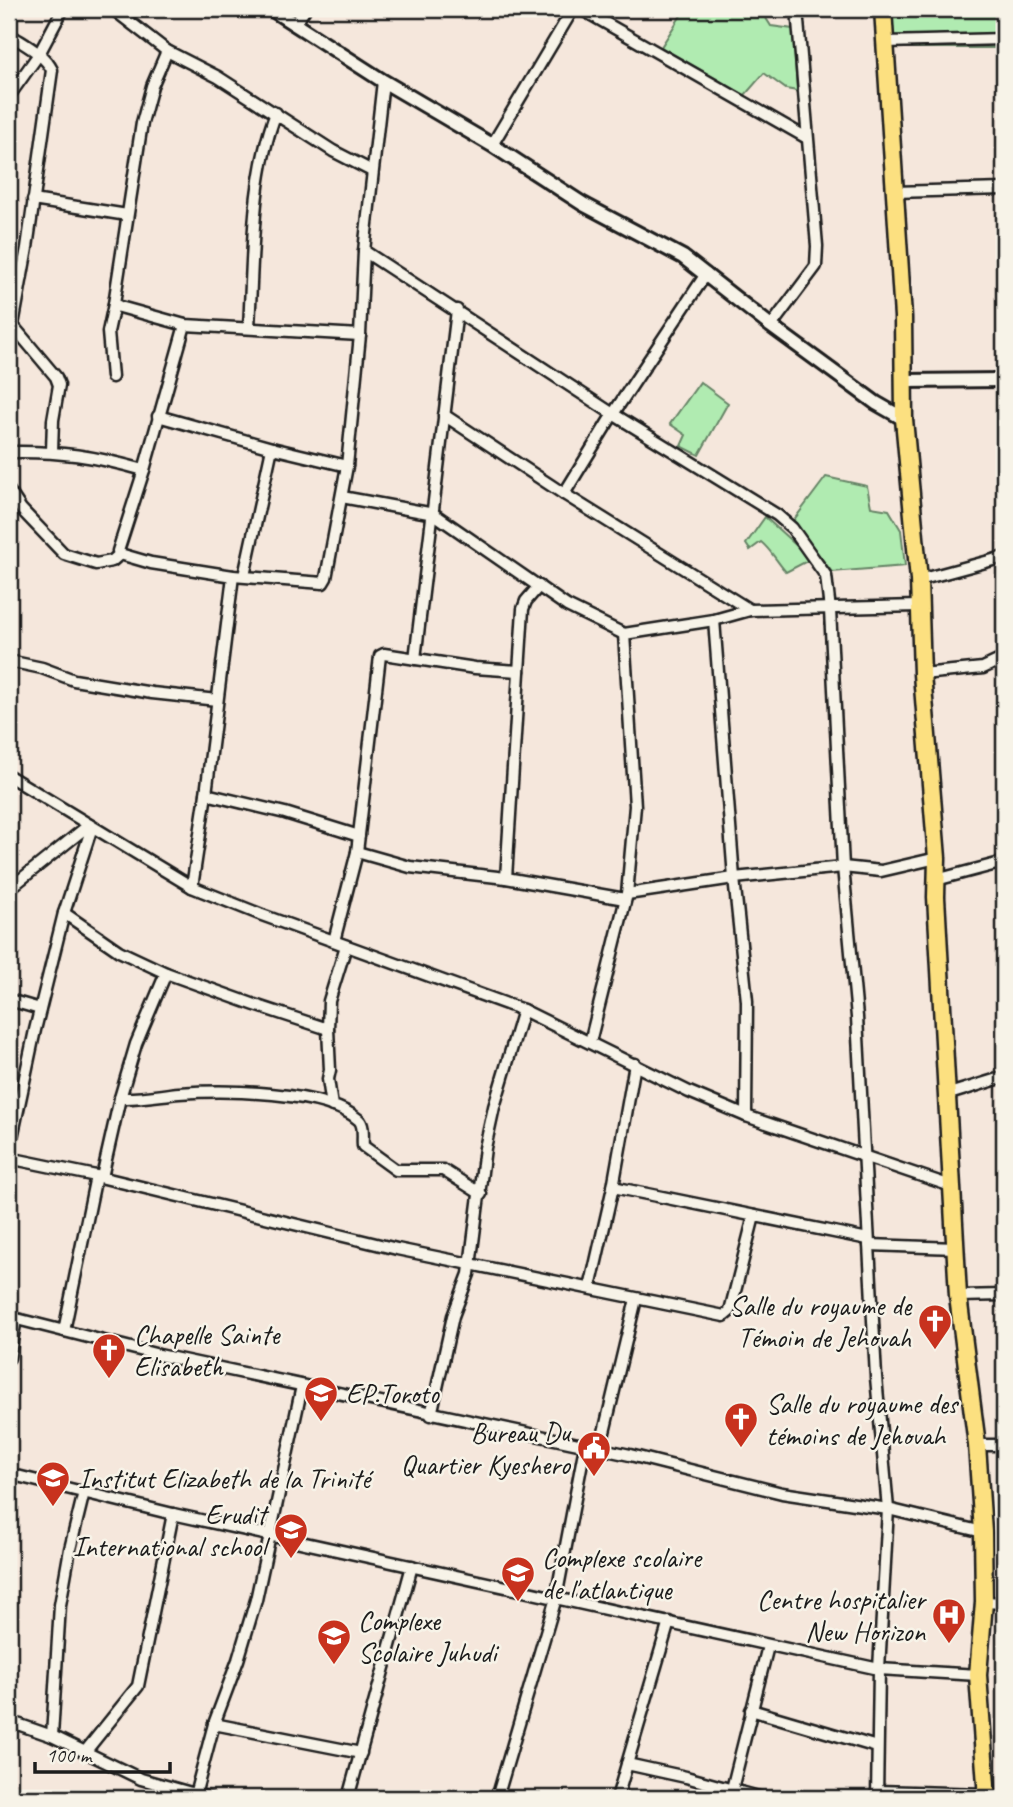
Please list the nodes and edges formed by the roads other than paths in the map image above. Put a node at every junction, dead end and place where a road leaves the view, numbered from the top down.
1 (63, 9) edge
2 (113, 9) edge
3 (271, 9) edge
4 (305, 9) edge
5 (573, 9) edge
6 (581, 9) edge
7 (796, 9) edge
8 (883, 9) edge
9 (295, 25) junction
10 (9, 34) edge
11 (1004, 39) edge
12 (885, 42) junction
13 (167, 51) junction
14 (39, 54) junction
15 (383, 81) junction
16 (9, 96) edge
17 (276, 113) junction
18 (807, 138) junction
19 (492, 145) junction
20 (372, 171) junction
21 (1004, 189) edge
22 (894, 192) junction
23 (33, 200) junction
24 (127, 215) junction
25 (364, 251) junction
26 (706, 274) junction
27 (114, 304) junction
28 (457, 310) junction
29 (11, 323) edge
30 (185, 325) junction
31 (771, 326) junction
32 (249, 327) junction
33 (360, 335) junction
34 (112, 377) dead end
35 (1004, 380) edge
36 (905, 381) junction
37 (613, 414) junction
38 (444, 415) junction
39 (158, 416) junction
40 (904, 419) junction
41 (272, 448) junction
42 (52, 451) junction
43 (9, 452) edge
44 (347, 466) junction
45 (144, 470) junction
46 (9, 491) edge
47 (564, 494) junction
48 (342, 497) junction
49 (434, 514) junction
50 (120, 554) junction
51 (1004, 557) edge
52 (233, 576) junction
53 (244, 576) junction
54 (919, 580) junction
55 (539, 586) junction
56 (918, 606) junction
57 (750, 610) junction
58 (830, 610) junction
59 (714, 620) junction
60 (624, 634) junction
61 (1004, 658) edge
62 (415, 659) junction
63 (9, 661) edge
64 (519, 671) junction
65 (922, 674) junction
66 (217, 700) junction
67 (9, 776) edge
68 (206, 794) junction
69 (90, 826) junction
70 (359, 836) junction
71 (357, 852) junction
72 (937, 858) junction
73 (1004, 862) edge
74 (843, 867) junction
75 (506, 878) junction
76 (734, 878) junction
77 (936, 880) junction
78 (192, 887) junction
79 (9, 889) edge
80 (626, 897) junction
81 (64, 913) junction
82 (334, 942) junction
83 (346, 946) junction
84 (166, 973) junction
85 (9, 1000) edge
86 (40, 1009) junction
87 (523, 1010) junction
88 (328, 1028) junction
89 (590, 1042) junction
90 (635, 1064) junction
91 (1004, 1077) edge
92 (946, 1095) junction
93 (120, 1098) junction
94 (332, 1106) junction
95 (746, 1115) junction
96 (9, 1152) edge
97 (864, 1156) junction
98 (9, 1158) edge
99 (99, 1177) junction
100 (951, 1186) junction
101 (613, 1187) junction
102 (481, 1194) junction
103 (754, 1216) junction
104 (869, 1242) junction
105 (956, 1248) junction
106 (470, 1264) junction
107 (590, 1288) junction
108 (1004, 1295) edge
109 (958, 1296) junction
110 (636, 1299) junction
111 (12, 1318) edge
112 (64, 1331) junction
113 (9, 1358) edge
114 (302, 1386) junction
115 (431, 1415) junction
116 (976, 1445) junction
117 (1004, 1445) edge
118 (585, 1446) junction
119 (600, 1449) junction
120 (9, 1474) edge
121 (84, 1492) junction
122 (888, 1509) junction
123 (173, 1514) junction
124 (984, 1532) junction
125 (270, 1535) junction
126 (412, 1566) junction
127 (556, 1598) junction
128 (984, 1602) junction
129 (1004, 1603) edge
130 (669, 1622) junction
131 (768, 1646) junction
132 (879, 1669) junction
133 (978, 1675) junction
134 (751, 1710) junction
135 (9, 1721) edge
136 (214, 1724) junction
137 (52, 1736) junction
138 (877, 1746) junction
139 (85, 1752) junction
140 (361, 1753) junction
141 (627, 1764) junction
142 (732, 1789) junction
143 (195, 1795) junction
144 (877, 1795) edge
145 (986, 1796) edge
146 (209, 1798) edge
147 (348, 1798) edge
148 (497, 1798) edge
149 (617, 1798) edge
150 (762, 1798) edge

1 - 14 street
2 - 13 street
3 - 9 street
4 - 9 street
5 - 19 street
6 - 18 street
7 - 18 street
8 - 12 highway
9 - 15 street
10 - 14 street
11 - 12 street
12 - 22 highway
13 - 17 street
13 - 24 street
14 - 16 street
14 - 23 street
15 - 19 street
15 - 20 street
17 - 20 street
17 - 32 street
18 - 31 street
19 - 26 street
20 - 25 street
21 - 22 street
22 - 36 highway
23 - 24 street
23 - 29 street
24 - 27 street
25 - 28 street
25 - 33 street
26 - 31 street
26 - 37 street
27 - 30 street
27 - 34 street
28 - 37 street
28 - 38 street
29 - 42 street
30 - 32 street
30 - 39 street
31 - 40 street
32 - 33 street
33 - 44 street
35 - 36 street
36 - 40 highway
37 - 47 street
37 - 58 street
38 - 47 street
38 - 49 street
39 - 41 street
39 - 45 street
40 - 54 highway
41 - 44 street
41 - 53 street
42 - 43 street
42 - 45 street
44 - 48 street
45 - 50 street
46 - 50 street
47 - 57 street
48 - 49 street
48 - 53 street
49 - 55 street
49 - 62 street
50 - 52 street
51 - 54 street
52 - 53 street
52 - 66 street
54 - 56 highway
55 - 60 street
55 - 64 street
56 - 58 street
56 - 65 highway
57 - 58 street
57 - 59 street
58 - 74 street
59 - 60 street
59 - 76 street
60 - 80 street
61 - 65 street
62 - 64 street
62 - 70 street
63 - 66 street
64 - 75 street
65 - 72 highway
66 - 68 street
67 - 69 street
68 - 70 street
68 - 78 street
69 - 78 street
69 - 79 street
69 - 81 street
70 - 71 street
71 - 75 street
71 - 82 street
72 - 74 street
72 - 77 highway
73 - 77 street
74 - 76 street
74 - 97 street
75 - 80 street
76 - 80 street
76 - 95 street
77 - 92 highway
78 - 82 street
80 - 89 street
81 - 84 street
81 - 86 street
82 - 83 street
83 - 87 street
83 - 88 street
84 - 88 street
84 - 93 street
85 - 86 street
86 - 96 street
87 - 89 street
87 - 102 street
88 - 94 street
89 - 90 street
90 - 95 street
90 - 101 street
91 - 92 street
92 - 100 highway
93 - 94 street
93 - 99 street
94 - 102 street
95 - 97 street
97 - 100 street
97 - 104 street
98 - 99 street
99 - 106 street
99 - 112 street
100 - 105 highway
101 - 103 street
101 - 107 street
102 - 106 street
103 - 104 street
103 - 110 street
104 - 105 street
104 - 122 street
105 - 109 highway
106 - 107 street
106 - 115 street
107 - 110 street
108 - 109 street
109 - 116 highway
110 - 119 street
111 - 112 street
111 - 113 street
112 - 114 street
114 - 115 street
114 - 125 street
115 - 118 street
116 - 117 street
116 - 124 highway
118 - 119 street
118 - 127 street
119 - 122 street
120 - 121 street
121 - 123 street
121 - 137 street
122 - 124 street
122 - 132 street
123 - 125 street
123 - 139 street
124 - 128 highway
125 - 126 street
125 - 136 street
126 - 127 street
126 - 140 street
127 - 130 street
127 - 148 street
128 - 129 street
128 - 133 highway
130 - 131 street
130 - 141 street
131 - 132 street
131 - 134 street
132 - 133 street
132 - 138 street
133 - 145 highway
134 - 138 street
134 - 142 street
135 - 137 street
136 - 140 street
136 - 143 street
137 - 139 street
138 - 144 street
139 - 143 street
140 - 147 street
141 - 142 street
141 - 149 street
142 - 150 street
143 - 146 street
144 - 145 street

